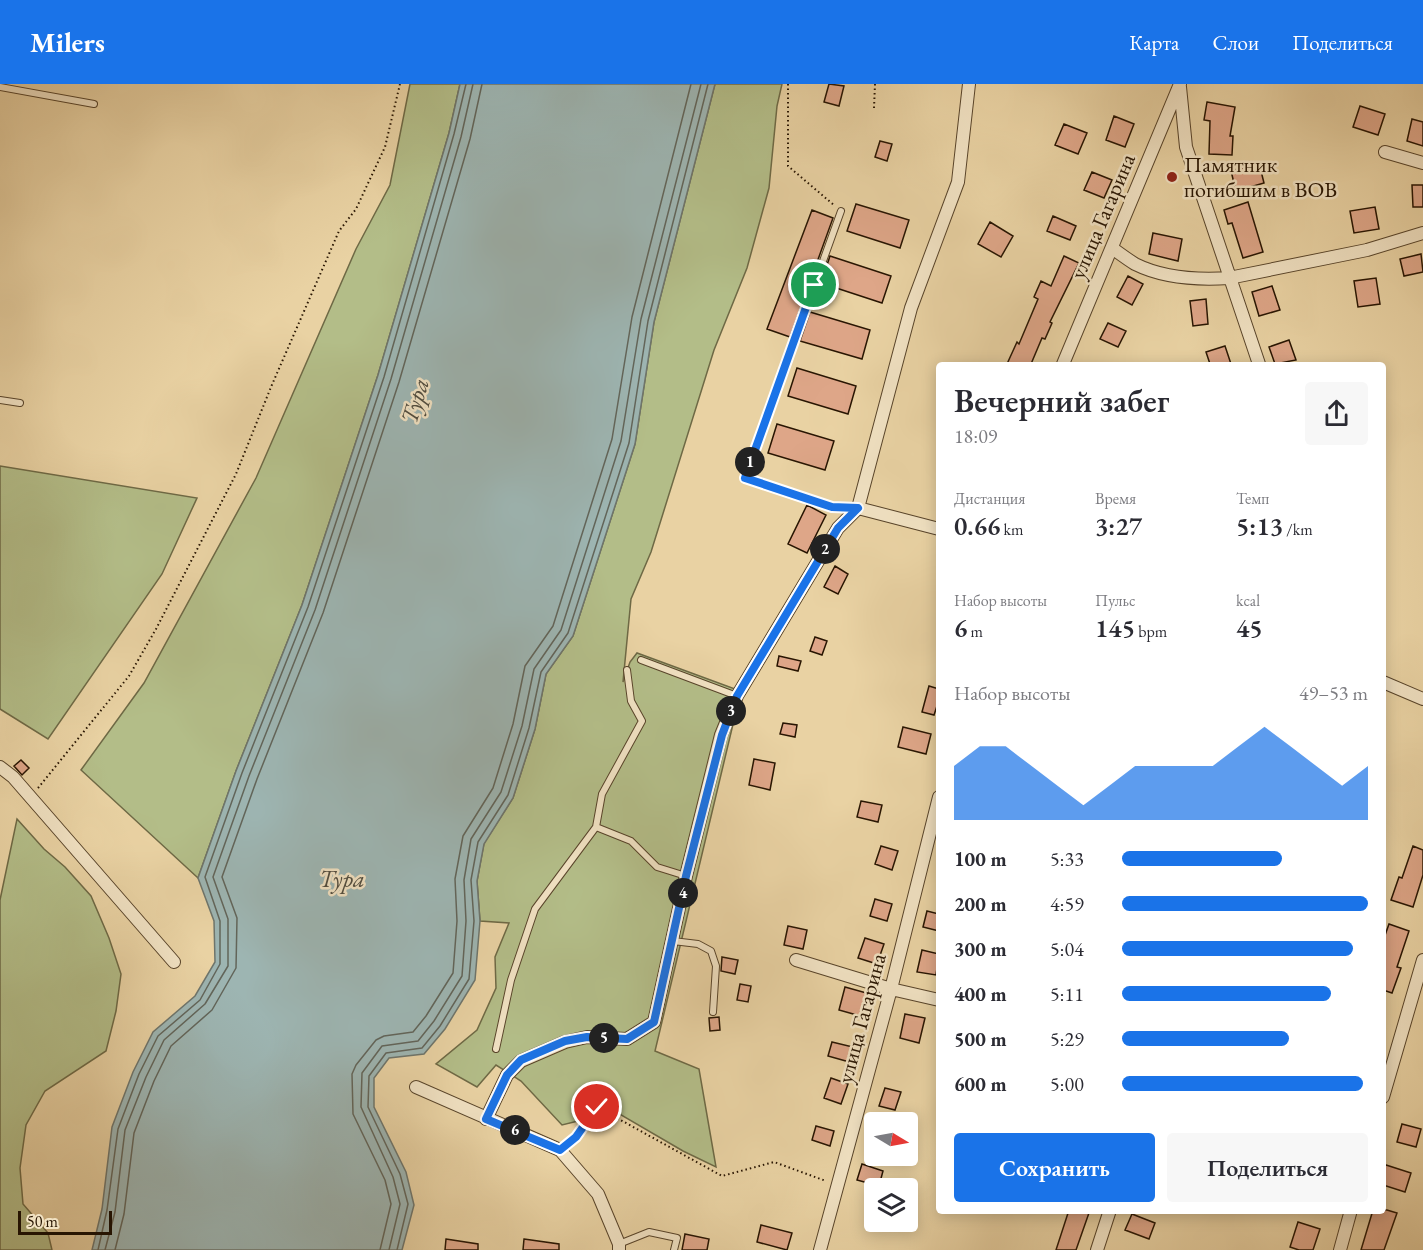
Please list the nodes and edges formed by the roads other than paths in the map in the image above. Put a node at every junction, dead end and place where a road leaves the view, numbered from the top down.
1 (969, 84) edge
2 (1181, 84) edge
3 (0, 87) edge
4 (94, 104) dead end
5 (1385, 152) dead end
6 (1423, 163) edge
7 (841, 211) road end
8 (1423, 233) edge
9 (1112, 248) junction
10 (1229, 278) junction
11 (1064, 362) edge
12 (1258, 362) edge
13 (0, 400) edge
14 (20, 403) dead end
15 (858, 508) junction
16 (936, 528) edge
17 (641, 660) dead end
18 (627, 670) dead end
19 (1386, 683) edge
20 (737, 696) junction
21 (1423, 699) edge
22 (0, 767) edge
23 (936, 808) edge
24 (596, 827) junction
25 (686, 876) junction
26 (673, 941) junction
27 (796, 960) dead end
28 (1423, 960) edge
29 (174, 962) dead end
30 (891, 989) junction
31 (936, 999) edge
32 (712, 1012) dead end
33 (496, 1049) dead end
34 (1386, 1080) edge
35 (416, 1087) dead end
36 (486, 1119) junction
37 (1109, 1214) edge
38 (1350, 1214) edge
39 (619, 1247) edge
40 (674, 1250) edge
41 (820, 1250) edge
42 (1097, 1250) edge
43 (1340, 1250) edge

1 - 15 street
2 - 9 street, улица Гагарина
2 - 10 street
3 - 4 lane
5 - 6 street
7 - 15 lane
8 - 10 street
9 - 10 street
9 - 11 street, улица Гагарина
10 - 12 street
13 - 14 lane
15 - 16 street
15 - 20 street
17 - 20 lane
18 - 24 lane
19 - 21 street
20 - 25 street
22 - 29 street
23 - 30 street, улица Гагарина
24 - 25 lane
24 - 33 lane
25 - 26 street
26 - 32 lane
26 - 36 street
27 - 30 street
28 - 34 street
30 - 31 street
30 - 41 street, улица Гагарина
35 - 36 street
36 - 39 street
37 - 42 street
38 - 43 street
39 - 40 lane

